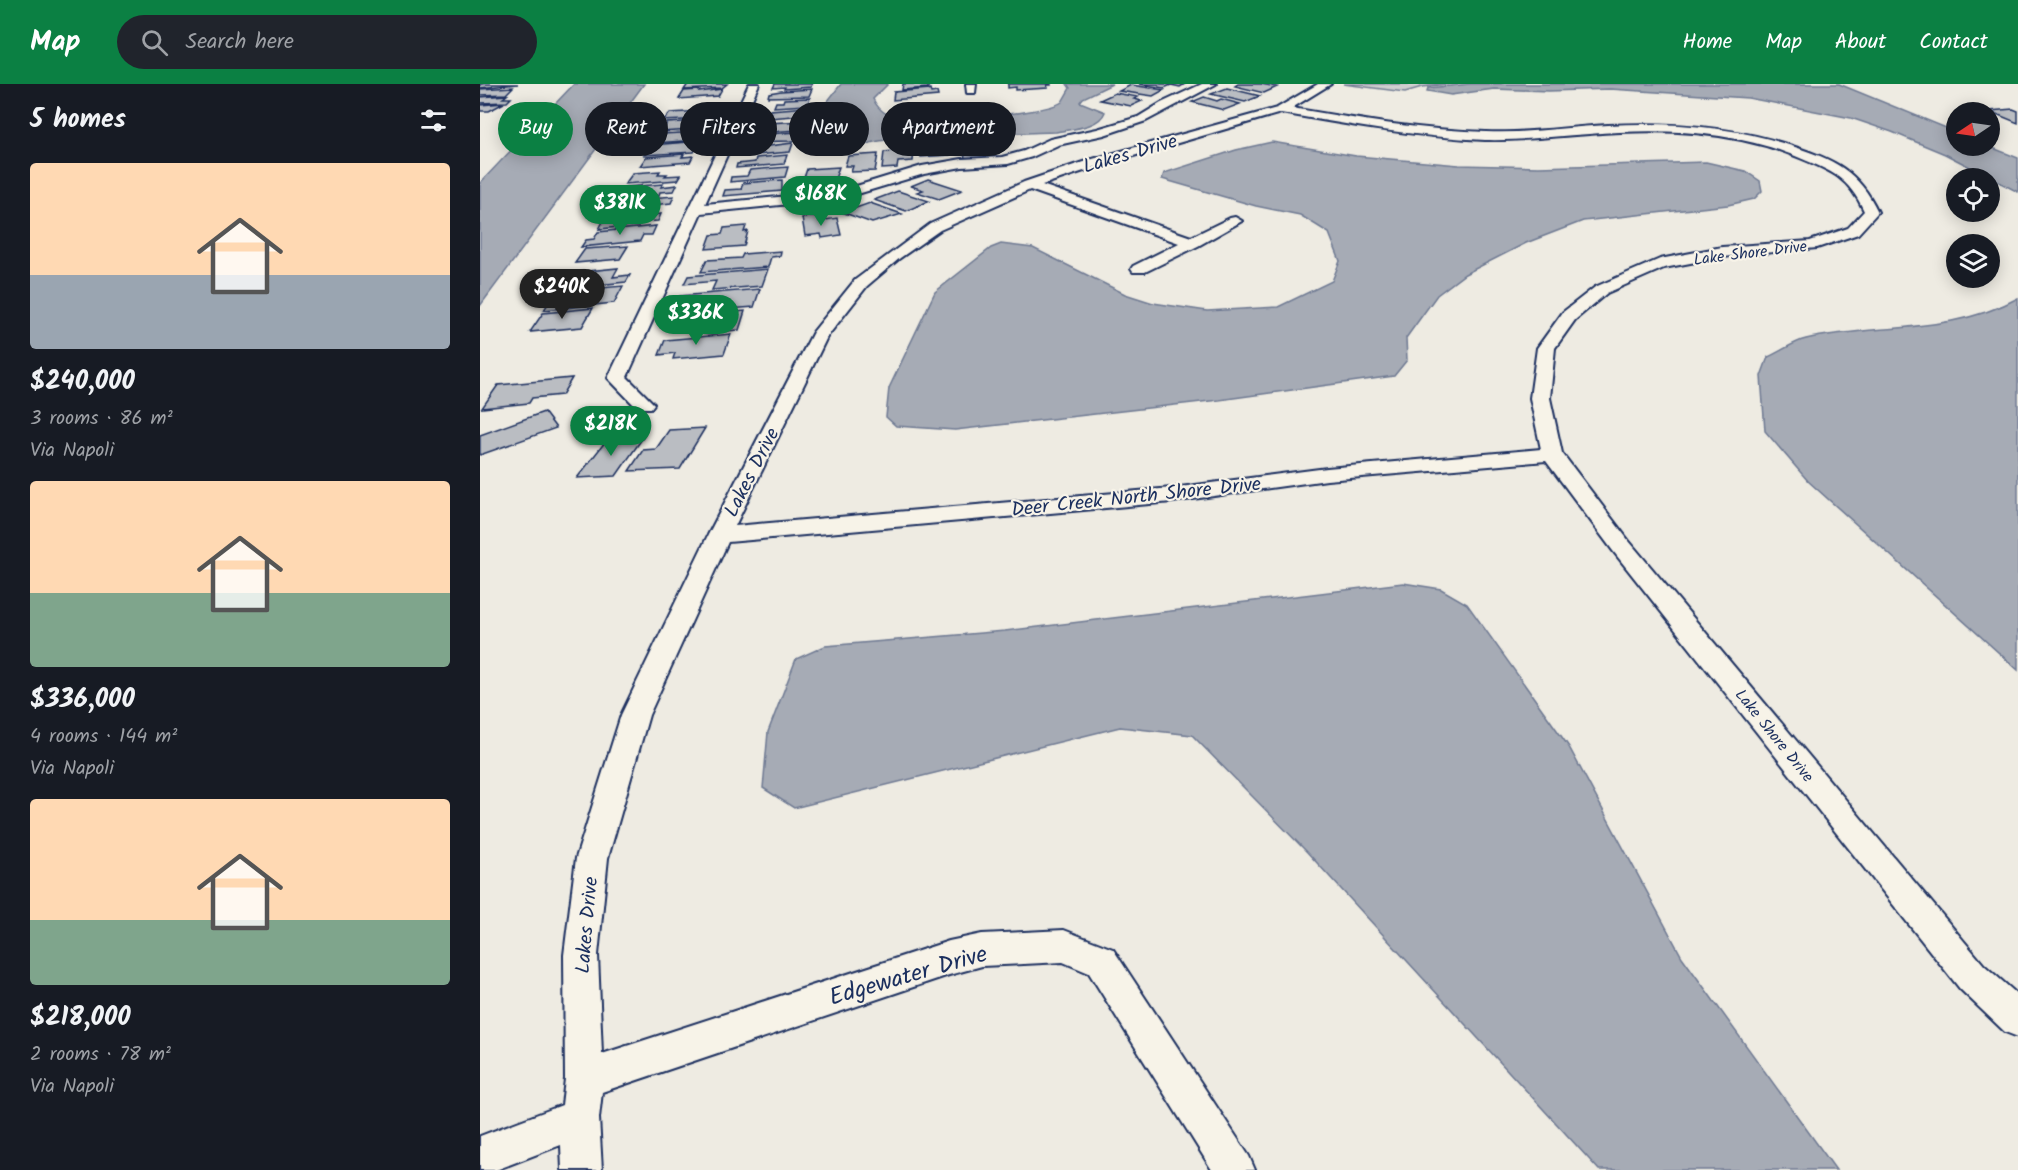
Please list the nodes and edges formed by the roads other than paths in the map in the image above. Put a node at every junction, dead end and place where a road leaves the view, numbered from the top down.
1 (754, 84) edge
2 (1211, 84) edge
3 (1326, 84) edge
4 (1281, 110) junction
5 (1054, 142) junction
6 (1094, 163) junction
7 (1029, 185) junction
8 (695, 209) junction
9 (1235, 221) dead end
10 (1193, 243) junction
11 (1140, 269) dead end
12 (644, 404) dead end
13 (1552, 454) junction
14 (719, 536) junction
15 (2018, 1019) edge
16 (584, 1079) junction
17 (580, 1118) junction
18 (480, 1156) edge
19 (582, 1170) edge
20 (1235, 1170) edge

1 - 8 street
2 - 5 street
3 - 4 street, Lakes Drive
4 - 6 street, Lakes Drive
4 - 13 street, Lake Shore Drive
5 - 6 street
5 - 8 street
6 - 7 street, Lakes Drive
7 - 10 street
7 - 14 street, Lakes Drive
8 - 12 street
9 - 10 street
10 - 11 street
13 - 14 street, Deer Creek North Shore Drive
13 - 15 street, Lake Shore Drive
14 - 16 street, Lakes Drive
16 - 17 street, Lakes Drive
16 - 20 street, Edgewater Drive
17 - 18 street
17 - 19 street, Lakes Drive

